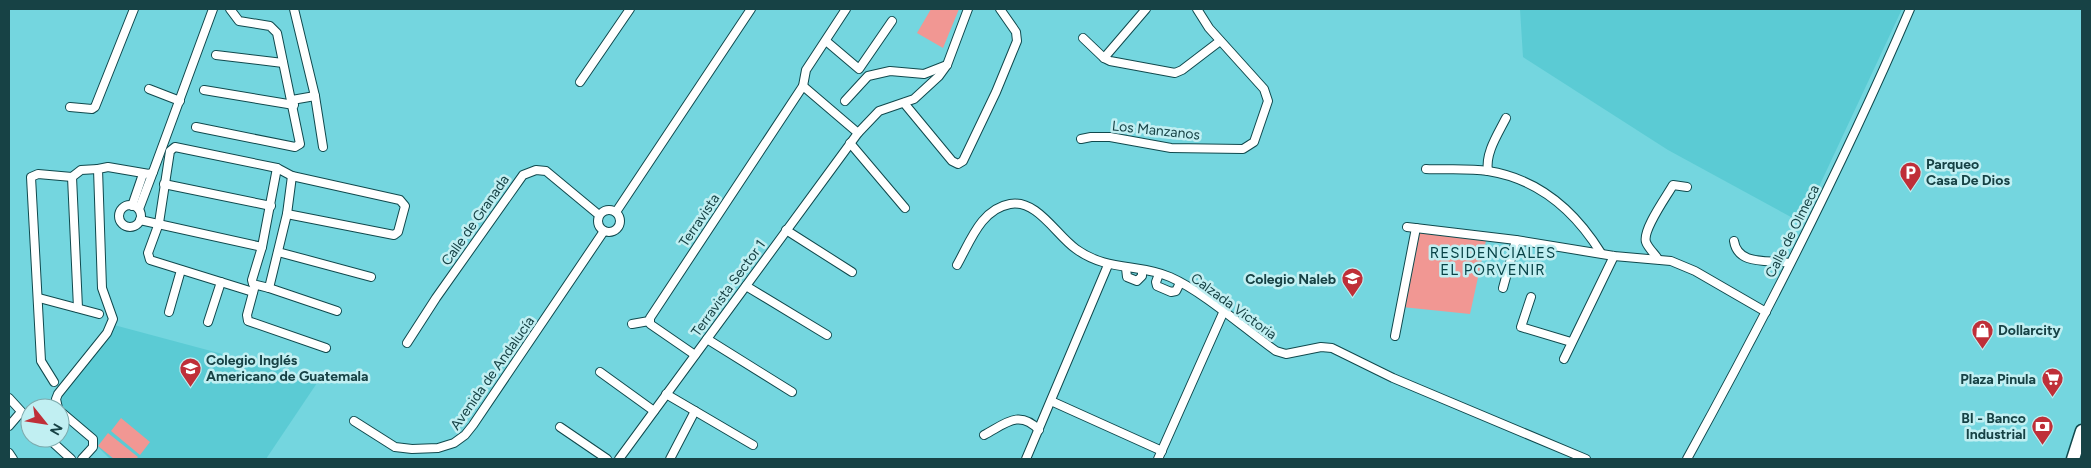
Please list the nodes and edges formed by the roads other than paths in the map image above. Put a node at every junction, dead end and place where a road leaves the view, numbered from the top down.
1 (134, 9) edge
2 (213, 9) edge
3 (230, 9) edge
4 (294, 9) edge
5 (630, 9) edge
6 (751, 9) edge
7 (846, 9) edge
8 (968, 9) edge
9 (1000, 9) edge
10 (1146, 9) edge
11 (1197, 9) edge
12 (1910, 9) edge
13 (892, 21) dead end
14 (1083, 38) dead end
15 (826, 40) junction
16 (1220, 41) junction
17 (216, 55) dead end
18 (1104, 58) junction
19 (283, 63) junction
20 (947, 64) junction
21 (580, 82) dead end
22 (803, 86) junction
23 (149, 89) dead end
24 (204, 90) dead end
25 (315, 96) junction
26 (180, 101) junction
27 (844, 101) dead end
28 (904, 102) junction
29 (293, 103) junction
30 (70, 107) dead end
31 (1506, 118) dead end
32 (196, 128) dead end
33 (858, 133) junction
34 (1082, 139) dead end
35 (850, 143) junction
36 (323, 147) dead end
37 (98, 168) junction
38 (277, 168) junction
39 (1426, 169) dead end
40 (1488, 171) junction
41 (153, 172) junction
42 (143, 174) junction
43 (292, 176) junction
44 (72, 177) junction
45 (164, 184) junction
46 (1687, 188) dead end
47 (271, 206) junction
48 (135, 207) junction
49 (905, 208) dead end
50 (616, 212) junction
51 (287, 214) junction
52 (599, 215) junction
53 (140, 220) junction
54 (159, 223) junction
55 (1407, 227) dead end
56 (1416, 228) junction
57 (786, 230) junction
58 (604, 231) junction
59 (1516, 240) junction
60 (1734, 241) dead end
61 (262, 247) junction
62 (278, 252) junction
63 (1601, 253) junction
64 (1614, 256) junction
65 (1658, 259) junction
66 (1789, 263) junction
67 (957, 264) dead end
68 (1108, 265) junction
69 (181, 270) junction
70 (852, 272) dead end
71 (1159, 274) junction
72 (371, 277) dead end
73 (221, 282) junction
74 (1180, 283) junction
75 (746, 286) junction
76 (254, 288) junction
77 (269, 288) junction
78 (1504, 288) dead end
79 (1531, 296) dead end
80 (39, 298) junction
81 (78, 308) junction
82 (337, 311) dead end
83 (170, 312) dead end
84 (1766, 312) junction
85 (1223, 313) junction
86 (99, 314) dead end
87 (650, 321) junction
88 (208, 322) dead end
89 (632, 324) dead end
90 (827, 336) dead end
91 (1395, 336) dead end
92 (707, 338) junction
93 (1571, 342) junction
94 (407, 343) dead end
95 (326, 348) dead end
96 (695, 356) junction
97 (1564, 359) dead end
98 (600, 372) dead end
99 (54, 382) dead end
100 (792, 392) dead end
101 (666, 394) junction
102 (9, 398) edge
103 (56, 398) edge
104 (1051, 401) junction
105 (20, 411) edge
106 (654, 411) junction
107 (695, 412) junction
108 (20, 413) edge
109 (70, 420) edge
110 (357, 424) dead end
111 (9, 426) edge
112 (560, 427) dead end
113 (1038, 430) junction
114 (2082, 431) edge
115 (984, 435) dead end
116 (754, 445) dead end
117 (59, 448) edge
118 (2082, 450) edge
119 (1162, 451) junction
120 (9, 453) edge
121 (13, 459) edge
122 (71, 459) edge
123 (82, 459) edge
124 (607, 459) edge
125 (619, 459) edge
126 (670, 459) edge
127 (1026, 459) edge
128 (1158, 459) edge
129 (1586, 459) edge
130 (1687, 459) edge
131 (2073, 459) edge
132 (2079, 459) edge

1 - 30 street
2 - 26 street
3 - 19 street
4 - 25 street
5 - 21 street
6 - 50 street
7 - 15 street, Terravista
8 - 20 street
9 - 28 street
10 - 18 street
11 - 16 street, Los Manzanos
12 - 66 street, Calle de Olmeca
13 - 15 street
14 - 18 street
15 - 22 street, Terravista
16 - 18 street
16 - 34 street, Los Manzanos
17 - 19 street
19 - 29 street
20 - 27 street
20 - 28 street
22 - 33 street
22 - 87 street, Terravista
23 - 26 street
24 - 29 street
25 - 29 street
25 - 36 street
26 - 41 street
28 - 33 street
29 - 32 street
31 - 40 street
33 - 35 street, Terravista Sector 1
35 - 49 street
35 - 57 street, Terravista Sector 1
37 - 42 street
37 - 44 street
37 - 103 street
38 - 43 street
38 - 45 street
38 - 47 street
39 - 40 street
40 - 63 street
41 - 42 street
41 - 48 street
42 - 48 street
43 - 51 street
43 - 51 street
44 - 80 street
44 - 81 street
45 - 47 street
45 - 54 street
46 - 65 street
47 - 61 street
48 - 53 street
48 - 53 street
50 - 52 street
50 - 58 street
51 - 62 street
52 - 58 street
52 - 94 street, Calle de Granada
53 - 54 street
54 - 61 street
54 - 69 street
55 - 56 street
56 - 59 street
56 - 91 street
57 - 70 street
57 - 75 street, Terravista Sector 1
58 - 110 street, Avenida de Andalucía
59 - 63 street
59 - 78 street
60 - 66 street
61 - 76 street
62 - 72 street
62 - 77 street
63 - 64 street
64 - 65 street
64 - 93 street
65 - 84 street
66 - 84 street, Calle de Olmeca
67 - 68 street, Calzada Victoria
68 - 71 street, Calzada Victoria
68 - 104 street
69 - 73 street
69 - 83 street
71 - 74 street, Calzada Victoria
71 - 74 street
73 - 76 street
73 - 88 street
74 - 85 street, Calzada Victoria
75 - 90 street
75 - 92 street, Terravista Sector 1
76 - 77 street
76 - 95 street
77 - 82 street
79 - 93 street
80 - 81 street
80 - 99 street
81 - 86 street
84 - 130 street, Calle de Olmeca
85 - 119 street
85 - 129 street, Calzada Victoria
87 - 89 street
87 - 96 street
92 - 96 street, Terravista Sector 1
92 - 100 street
93 - 97 street
96 - 101 street, Terravista Sector 1
98 - 106 street
101 - 106 street, Terravista Sector 1
101 - 107 street
102 - 105 street
104 - 113 street
104 - 119 street
106 - 125 street, Terravista Sector 1
107 - 116 street
107 - 126 street
108 - 111 street
109 - 123 street
112 - 124 street
113 - 115 street
113 - 127 street
114 - 131 main road
117 - 122 street
118 - 132 main road
119 - 128 street
120 - 121 street

